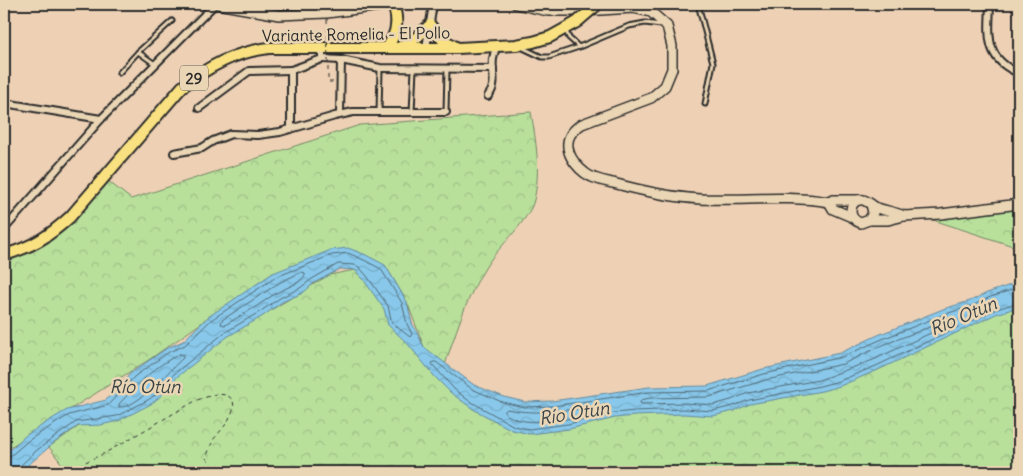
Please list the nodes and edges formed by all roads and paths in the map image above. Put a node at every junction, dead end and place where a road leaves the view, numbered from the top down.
1 (216, 4) edge
2 (394, 4) edge
3 (433, 4) edge
4 (516, 4) edge
5 (598, 4) edge
6 (698, 4) edge
7 (990, 4) edge
8 (327, 19) dead end
9 (172, 22) dead end
10 (430, 24) junction
11 (667, 26) junction
12 (565, 29) junction
13 (516, 45) junction
14 (496, 46) junction
15 (579, 47) junction
16 (322, 48) junction
17 (387, 48) junction
18 (399, 48) junction
19 (426, 48) junction
20 (458, 48) junction
21 (138, 52) junction
22 (341, 60) junction
23 (325, 61) junction
24 (155, 64) junction
25 (380, 68) junction
26 (414, 68) junction
27 (447, 68) junction
28 (291, 70) junction
29 (493, 70) junction
30 (119, 73) dead end
31 (1019, 73) edge
32 (340, 82) junction
33 (488, 96) dead end
34 (4, 103) edge
35 (705, 104) dead end
36 (199, 108) dead end
37 (379, 112) junction
38 (412, 112) junction
39 (446, 112) joint
40 (340, 114) junction
41 (101, 119) junction
42 (291, 129) junction
43 (174, 153) dead end
44 (859, 200) junction
45 (829, 202) junction
46 (871, 204) junction
47 (1019, 204) edge
48 (904, 216) junction
49 (852, 217) junction
50 (869, 220) junction
51 (4, 227) edge
52 (4, 255) edge
53 (64, 472) edge
54 (217, 472) edge

1 - 2 main road
1 - 24 street
2 - 17 highway
3 - 10 street
4 - 11 main road
5 - 12 highway, Variante Romelia - El Pollo / 29, bridge
6 - 35 lane
7 - 31 street
8 - 23 path, bridge
9 - 21 lane
10 - 18 highway
10 - 19 street
10 - 20 highway
11 - 15 lane
11 - 45 main road
12 - 13 highway, Variante Romelia - El Pollo / 29
12 - 15 lane
13 - 14 highway, Variante Romelia - El Pollo / 29
13 - 15 lane
14 - 20 highway, Variante Romelia - El Pollo / 29
14 - 29 street
16 - 17 highway, Variante Romelia - El Pollo / 29
16 - 23 street
16 - 52 highway, Variante Romelia - El Pollo / 29
17 - 18 highway, Variante Romelia - El Pollo / 29
18 - 19 highway, Variante Romelia - El Pollo / 29
19 - 20 highway, Variante Romelia - El Pollo / 29
21 - 24 lane
21 - 30 lane
22 - 23 street
22 - 25 street
22 - 32 street
23 - 28 street
23 - 32 path
24 - 41 street
25 - 26 street
25 - 37 lane
26 - 27 street
26 - 38 lane
27 - 29 street
27 - 39 lane
28 - 36 street
28 - 42 street
29 - 33 street
32 - 40 street
34 - 41 street
37 - 38 street
37 - 40 street
38 - 39 street
40 - 42 street
41 - 51 street
42 - 43 street
44 - 45 main road
44 - 46 main road
44 - 49 main road
45 - 49 main road
46 - 48 main road
46 - 50 main road
47 - 48 main road
48 - 50 main road
49 - 50 main road
53 - 54 path

